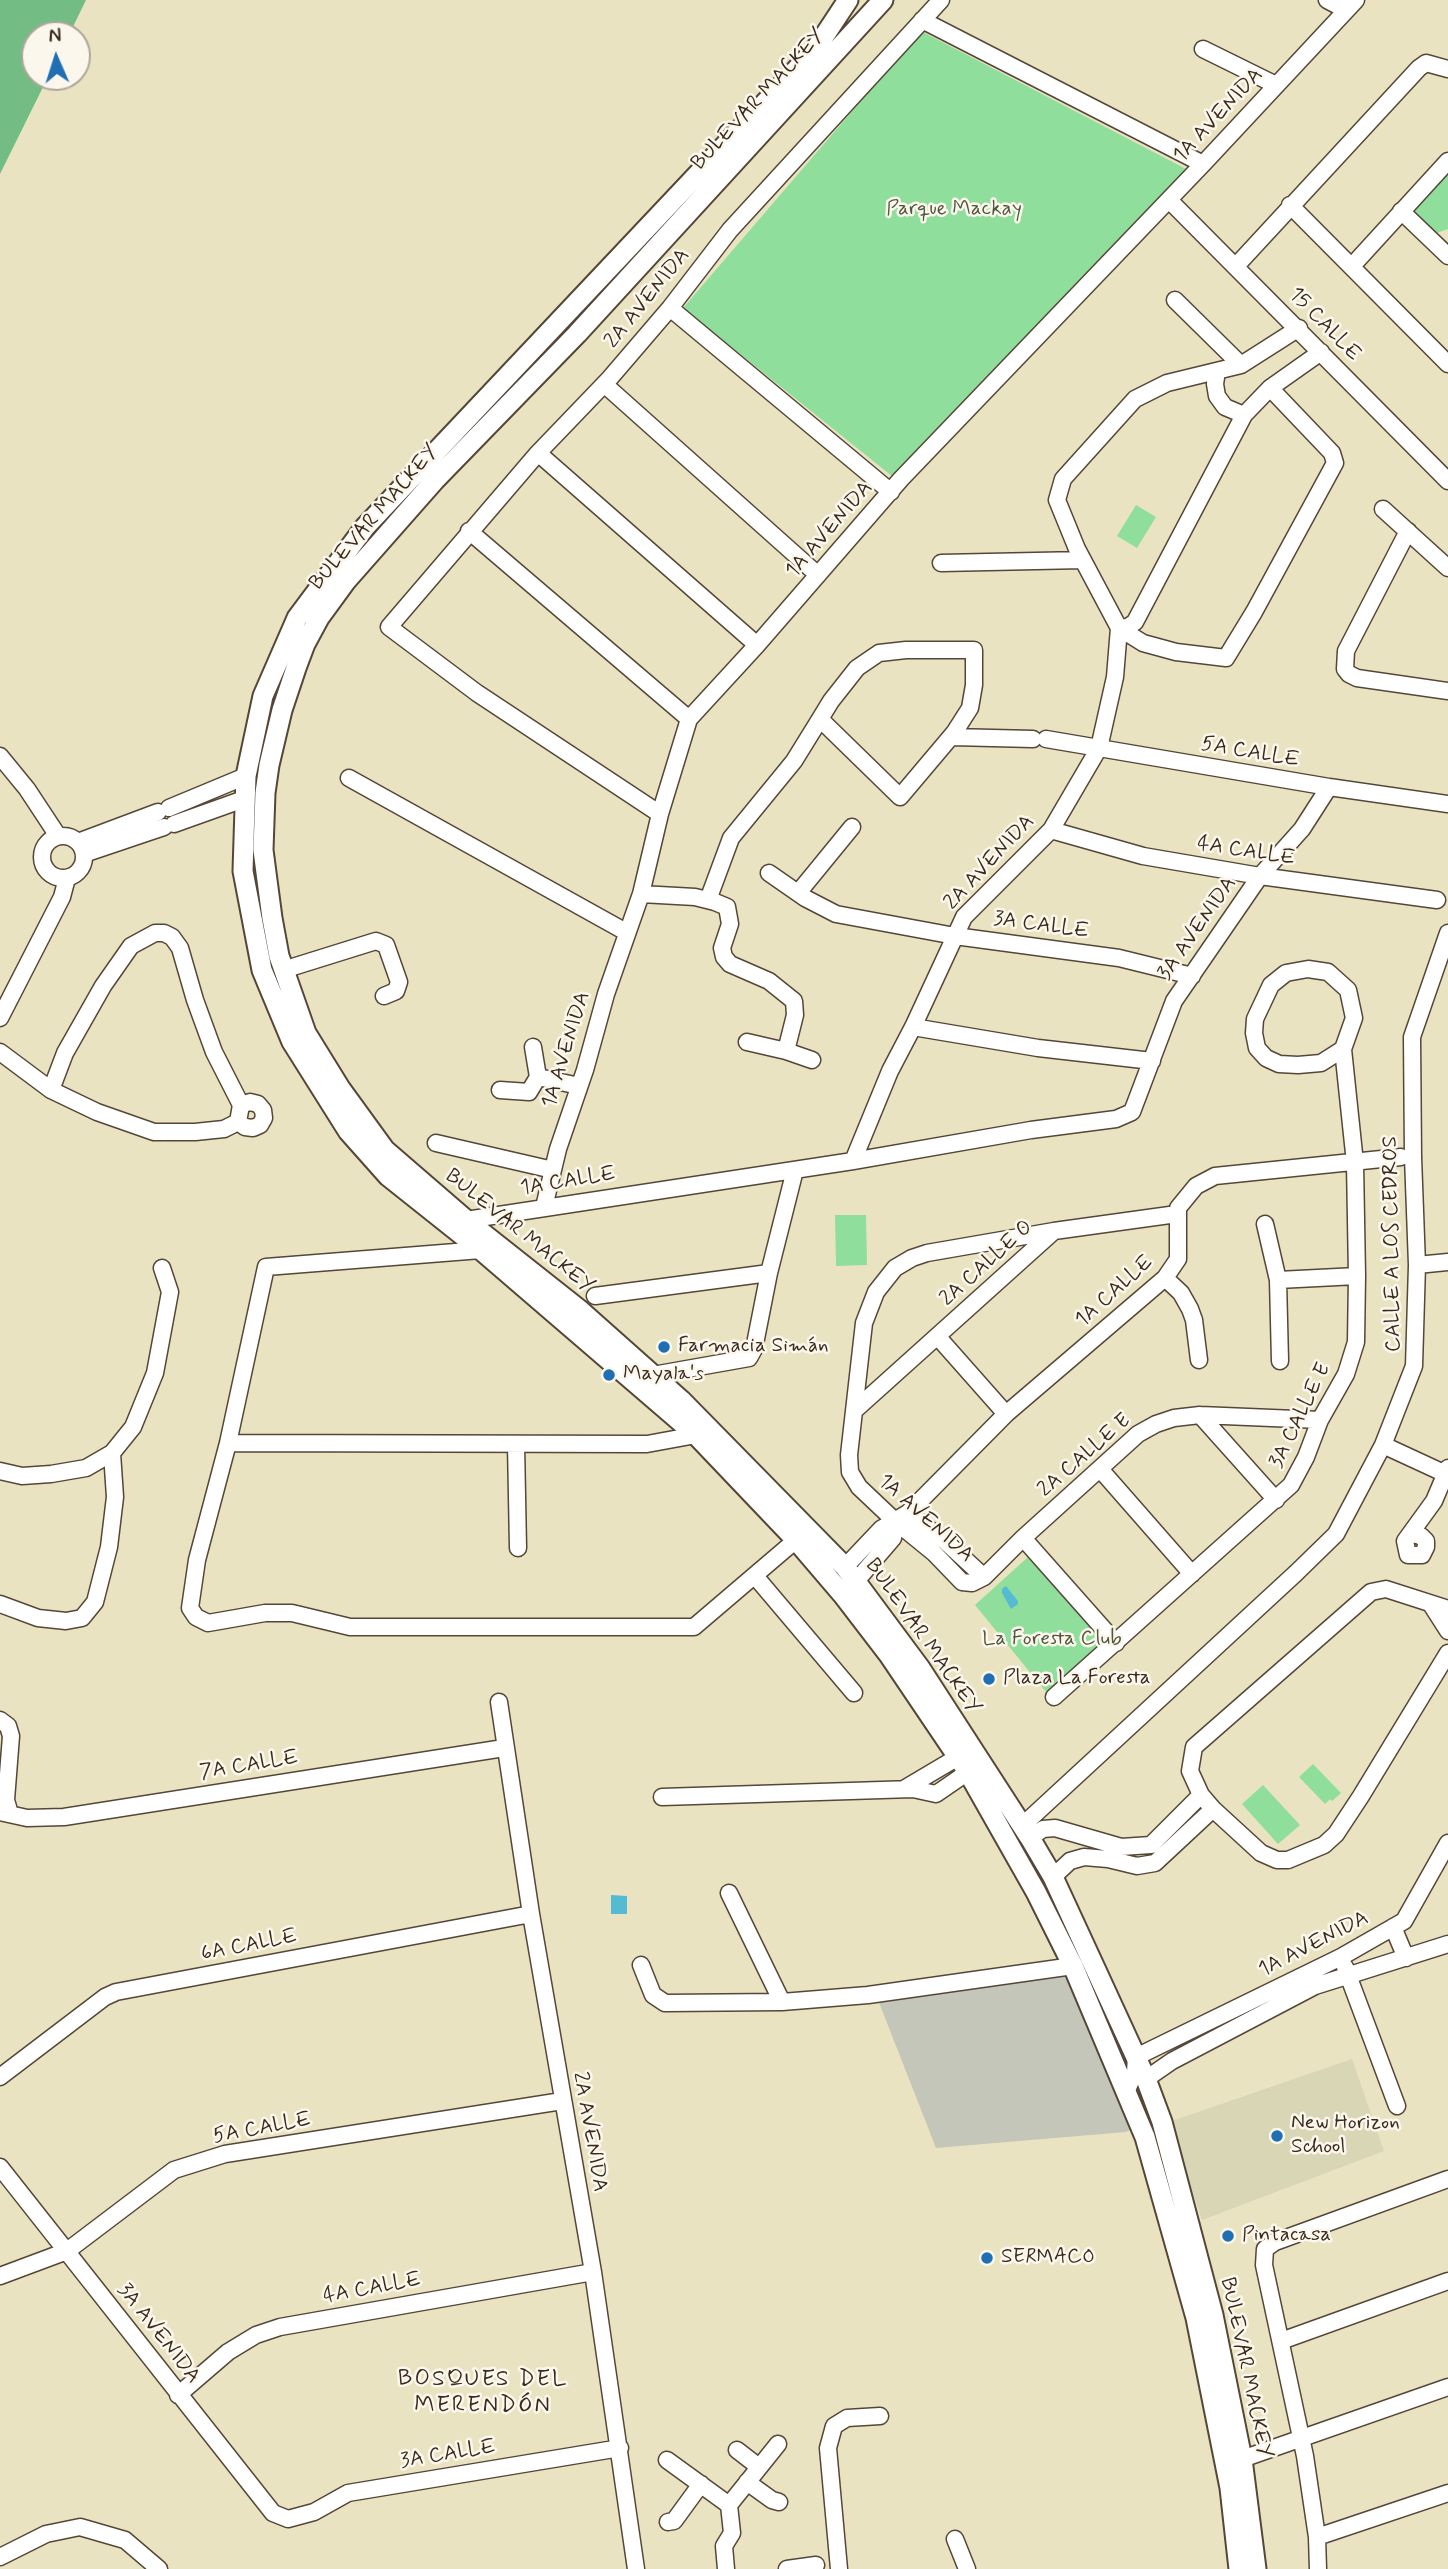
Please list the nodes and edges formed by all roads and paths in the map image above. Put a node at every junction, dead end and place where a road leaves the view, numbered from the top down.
1 (848, 0) edge
2 (883, 0) edge
3 (940, 0) edge
4 (1327, 0) edge
5 (1351, 5) edge
6 (922, 20) junction
7 (1203, 49) dead end
8 (1448, 69) edge
9 (1276, 85) junction
10 (1448, 160) edge
11 (1203, 164) junction
12 (1169, 200) junction
13 (1290, 205) junction
14 (1401, 211) junction
15 (1441, 236) edge
16 (1448, 256) edge
17 (1236, 266) junction
18 (1352, 266) junction
19 (1175, 300) dead end
20 (670, 308) junction
21 (1299, 328) junction
22 (1321, 352) junction
23 (1448, 364) edge
24 (1241, 365) junction
25 (1217, 371) junction
26 (604, 384) junction
27 (1270, 388) junction
28 (1244, 415) junction
29 (538, 453) junction
30 (1448, 481) edge
31 (891, 492) junction
32 (1383, 509) dead end
33 (469, 531) junction
34 (1408, 531) junction
35 (1445, 559) edge
36 (1083, 560) junction
37 (941, 563) dead end
38 (818, 575) junction
39 (1119, 628) junction
40 (757, 645) junction
41 (1448, 691) edge
42 (689, 719) junction
43 (820, 719) junction
44 (952, 737) junction
45 (1100, 748) junction
46 (0, 756) edge
47 (349, 778) dead end
48 (260, 783) junction
49 (1329, 787) junction
50 (244, 799) junction
51 (1448, 804) edge
52 (660, 814) junction
53 (166, 818) junction
54 (852, 827) dead end
55 (1051, 830) junction
56 (58, 836) junction
57 (81, 848) junction
58 (769, 873) dead end
59 (1260, 876) junction
60 (67, 877) junction
61 (798, 893) junction
62 (641, 894) junction
63 (708, 900) junction
64 (1437, 901) dead end
65 (626, 932) junction
66 (1448, 933) edge
67 (954, 936) junction
68 (283, 970) junction
69 (1192, 976) junction
70 (384, 996) dead end
71 (0, 1018) edge
72 (914, 1027) junction
73 (747, 1042) dead end
74 (533, 1047) dead end
75 (1343, 1049) junction
76 (786, 1051) junction
77 (0, 1052) edge
78 (812, 1060) dead end
79 (1152, 1061) junction
80 (538, 1077) junction
81 (579, 1086) junction
82 (51, 1090) junction
83 (500, 1090) dead end
84 (241, 1105) junction
85 (1132, 1112) joint
86 (237, 1122) junction
87 (436, 1143) dead end
88 (1401, 1157) dead end
89 (853, 1161) junction
90 (1355, 1163) junction
91 (553, 1170) junction
92 (794, 1170) junction
93 (544, 1207) junction
94 (1177, 1214) junction
95 (466, 1220) junction
96 (1265, 1224) dead end
97 (1054, 1231) junction
98 (481, 1250) junction
99 (1448, 1262) edge
100 (1417, 1265) junction
101 (162, 1268) dead end
102 (769, 1273) junction
103 (1357, 1276) junction
104 (1165, 1278) junction
105 (1278, 1280) junction
106 (595, 1296) dead end
107 (937, 1336) junction
108 (1199, 1360) dead end
109 (1280, 1361) dead end
110 (653, 1375) junction
111 (855, 1410) junction
112 (1006, 1414) junction
113 (1200, 1415) junction
114 (1320, 1420) junction
115 (696, 1436) junction
116 (1385, 1441) junction
117 (228, 1443) junction
118 (516, 1444) junction
119 (112, 1454) junction
120 (1100, 1469) junction
121 (1448, 1470) edge
122 (0, 1471) edge
123 (1276, 1500) junction
124 (902, 1518) junction
125 (1411, 1534) dead end
126 (1023, 1538) junction
127 (796, 1539) junction
128 (518, 1548) dead end
129 (851, 1573) junction
130 (1192, 1574) junction
131 (755, 1576) junction
132 (984, 1577) joint
133 (0, 1604) edge
134 (1440, 1608) edge
135 (1448, 1631) edge
136 (1116, 1643) junction
137 (1448, 1653) edge
138 (854, 1693) dead end
139 (1054, 1697) dead end
140 (499, 1702) dead end
141 (0, 1720) edge
142 (504, 1748) junction
143 (970, 1766) junction
144 (1202, 1795) junction
145 (662, 1797) dead end
146 (1213, 1809) junction
147 (5, 1813) edge
148 (1026, 1832) junction
149 (1448, 1843) edge
150 (1053, 1877) junction
151 (729, 1893) dead end
152 (531, 1914) junction
153 (1393, 1927) junction
154 (1448, 1944) edge
155 (1341, 1957) junction
156 (1406, 1958) junction
157 (641, 1965) dead end
158 (1073, 1966) junction
159 (1349, 1976) junction
160 (1305, 1983) junction
161 (1257, 1998) junction
162 (782, 2002) junction
163 (1241, 2026) junction
164 (1136, 2057) junction
165 (0, 2077) edge
166 (1146, 2079) junction
167 (1126, 2091) junction
168 (562, 2101) junction
169 (1397, 2106) dead end
170 (0, 2167) edge
171 (1448, 2179) edge
172 (67, 2251) junction
173 (593, 2272) junction
174 (0, 2276) edge
175 (1448, 2281) edge
176 (1281, 2341) junction
177 (1448, 2388) edge
178 (178, 2395) junction
179 (880, 2416) dead end
180 (1302, 2439) junction
181 (778, 2444) dead end
182 (620, 2448) junction
183 (737, 2450) dead end
184 (1242, 2459) junction
185 (667, 2460) dead end
186 (759, 2468) junction
187 (747, 2482) junction
188 (701, 2484) junction
189 (1448, 2493) edge
190 (779, 2502) dead end
191 (729, 2505) junction
192 (288, 2519) joint
193 (668, 2522) dead end
194 (1317, 2537) junction
195 (955, 2539) dead end
196 (0, 2557) edge
197 (816, 2565) dead end
198 (159, 2569) edge
199 (636, 2569) edge
200 (726, 2569) edge
201 (787, 2569) edge
202 (839, 2569) edge
203 (967, 2569) edge
204 (1241, 2569) edge
205 (1256, 2569) edge
206 (1318, 2569) edge

1 - 48 main road, BULEVAR MACKEY
2 - 48 main road, BULEVAR MACKEY
3 - 6 street, 2A AVENIDA
4 - 5 street
5 - 9 street, 1A AVENIDA
6 - 11 street
6 - 20 street, 2A AVENIDA
7 - 9 street
8 - 13 street
9 - 11 street, 1A AVENIDA
10 - 14 street
11 - 12 street, 1A AVENIDA
12 - 17 street, 15 CALLE
12 - 31 street, 1A AVENIDA
13 - 17 street
13 - 18 street
14 - 15 street
14 - 18 street
15 - 16 street
17 - 21 street, 15 CALLE
18 - 23 street
19 - 24 street
20 - 26 street, 2A AVENIDA
20 - 31 street
21 - 22 street, 15 CALLE
21 - 24 street
22 - 27 street
22 - 30 street, 15 CALLE
24 - 25 street
25 - 28 street
25 - 36 street
26 - 29 street, 2A AVENIDA
26 - 38 street
27 - 28 street
27 - 39 street
28 - 39 street
29 - 33 street, 2A AVENIDA
29 - 40 street
31 - 38 street, 1A AVENIDA
32 - 34 street
33 - 42 street
33 - 52 street, 2A AVENIDA
34 - 35 street
34 - 41 street
36 - 37 street
36 - 39 street
38 - 40 street, 1A AVENIDA
39 - 45 street, 2A AVENIDA
40 - 42 street, 1A AVENIDA
42 - 52 street, 1A AVENIDA
43 - 44 street
43 - 44 street
43 - 63 street
44 - 45 street, 5A CALLE
45 - 49 street, 5A CALLE
45 - 55 street, 2A AVENIDA
46 - 56 street
47 - 65 street
48 - 50 main road
48 - 53 street
48 - 68 main road, BULEVAR MACKEY
49 - 51 street, 5A CALLE
49 - 59 street, 3A AVENIDA
50 - 53 street
50 - 98 main road, BULEVAR MACKEY
52 - 62 street, 1A AVENIDA
53 - 57 street
54 - 61 street
55 - 59 street, 4A CALLE
55 - 67 street, 2A AVENIDA
56 - 57 street
56 - 60 street
57 - 60 street
58 - 61 street, 3A CALLE
59 - 64 street, 4A CALLE
59 - 69 street, 3A AVENIDA
60 - 71 street
61 - 67 street, 3A CALLE
62 - 63 street
62 - 65 street, 1A AVENIDA
63 - 76 street
65 - 81 street, 1A AVENIDA
66 - 100 street, CALLE A LOS CEDROS
67 - 69 street, 3A CALLE
67 - 72 street, 2A AVENIDA
68 - 70 street
68 - 95 main road, BULEVAR MACKEY
69 - 79 street, 3A AVENIDA
72 - 79 street
72 - 89 street, 2A AVENIDA
73 - 76 street
74 - 80 street
75 - 75 street
75 - 90 street, 3A CALLE E
76 - 78 street
77 - 82 street
79 - 85 street, 3A AVENIDA
80 - 81 street
80 - 83 street
81 - 91 street, 1A AVENIDA
82 - 84 street
82 - 86 street
84 - 86 street
84 - 86 street
85 - 89 street, 1A CALLE
87 - 91 street
88 - 90 street
89 - 92 street, 1A CALLE
90 - 94 street
90 - 103 street, 3A CALLE E
91 - 93 street, 1A AVENIDA
92 - 93 street, 1A CALLE
92 - 102 street
93 - 95 street, 1A CALLE
94 - 97 street, 2A CALLE O
94 - 104 street, 1A CALLE
95 - 110 main road, BULEVAR MACKEY
96 - 105 street
97 - 107 street, 2A CALLE O
97 - 111 street, 1A AVENIDA
98 - 115 main road, BULEVAR MACKEY
98 - 117 street
99 - 100 street
100 - 116 street, CALLE A LOS CEDROS
101 - 119 street
102 - 106 street
102 - 110 street
103 - 105 street
103 - 114 street, 3A CALLE E
104 - 108 street
104 - 112 street, 1A CALLE
105 - 109 street
107 - 111 street, 2A CALLE O
107 - 112 street
110 - 129 main road, BULEVAR MACKEY
111 - 124 street, 1A AVENIDA
112 - 124 street, 1A CALLE
113 - 114 street, 2A CALLE E
113 - 120 street, 2A CALLE E
113 - 123 street
114 - 123 street, 3A CALLE E
115 - 118 street
115 - 127 main road, BULEVAR MACKEY
116 - 121 street
116 - 148 street, CALLE A LOS CEDROS
117 - 118 street
117 - 131 street
118 - 128 street
119 - 122 street
119 - 133 street
120 - 126 street, 2A CALLE E
120 - 130 street
121 - 125 street
123 - 130 street, 3A CALLE E
124 - 129 street, 1A CALLE
124 - 132 street, 1A AVENIDA
126 - 132 street, 2A CALLE E
126 - 136 street
127 - 131 street
127 - 143 main road, BULEVAR MACKEY
129 - 143 main road, BULEVAR MACKEY
130 - 136 street, 3A CALLE E
131 - 138 street
134 - 135 street
134 - 144 street
136 - 139 street, 3A CALLE E
137 - 146 street
140 - 142 street, 2A AVENIDA
141 - 147 street
142 - 147 street, 7A CALLE
142 - 152 street, 2A AVENIDA
143 - 145 street
143 - 148 main road, BULEVAR MACKEY
143 - 158 main road, BULEVAR MACKEY
144 - 146 street
144 - 148 street
146 - 150 street
148 - 150 main road, BULEVAR MACKEY
149 - 153 street, 1A AVENIDA
150 - 164 main road, BULEVAR MACKEY
151 - 162 street
152 - 165 street, 6A CALLE
152 - 168 street, 2A AVENIDA
153 - 155 street, 1A AVENIDA
153 - 156 street
154 - 156 street
155 - 159 street
155 - 160 street, 1A AVENIDA
156 - 159 street
157 - 162 street
158 - 162 street
158 - 167 main road, BULEVAR MACKEY
159 - 160 street
159 - 169 street
160 - 161 street, 1A AVENIDA
160 - 163 street
161 - 163 street
161 - 164 street, 1A AVENIDA
163 - 166 street
164 - 166 main road, BULEVAR MACKEY
164 - 167 street
166 - 184 main road, BULEVAR MACKEY
167 - 204 main road, BULEVAR MACKEY
168 - 172 street, 5A CALLE
168 - 173 street, 2A AVENIDA
170 - 172 street, 3A AVENIDA
171 - 176 street
172 - 174 street, 5A CALLE
172 - 178 street, 3A AVENIDA
173 - 178 street, 4A CALLE
173 - 182 street, 2A AVENIDA
175 - 176 street
176 - 180 street
177 - 180 street
178 - 192 street, 3A AVENIDA
179 - 202 street
180 - 184 street
180 - 194 street
181 - 186 street
182 - 192 street, 3A CALLE
182 - 199 street, 2A AVENIDA
183 - 186 street
184 - 204 main road
184 - 205 main road, BULEVAR MACKEY
185 - 188 street
186 - 187 street
187 - 190 street
187 - 191 street
188 - 191 street
188 - 193 street
189 - 194 street
191 - 200 street
194 - 206 street
195 - 203 street
196 - 198 street
197 - 201 street

